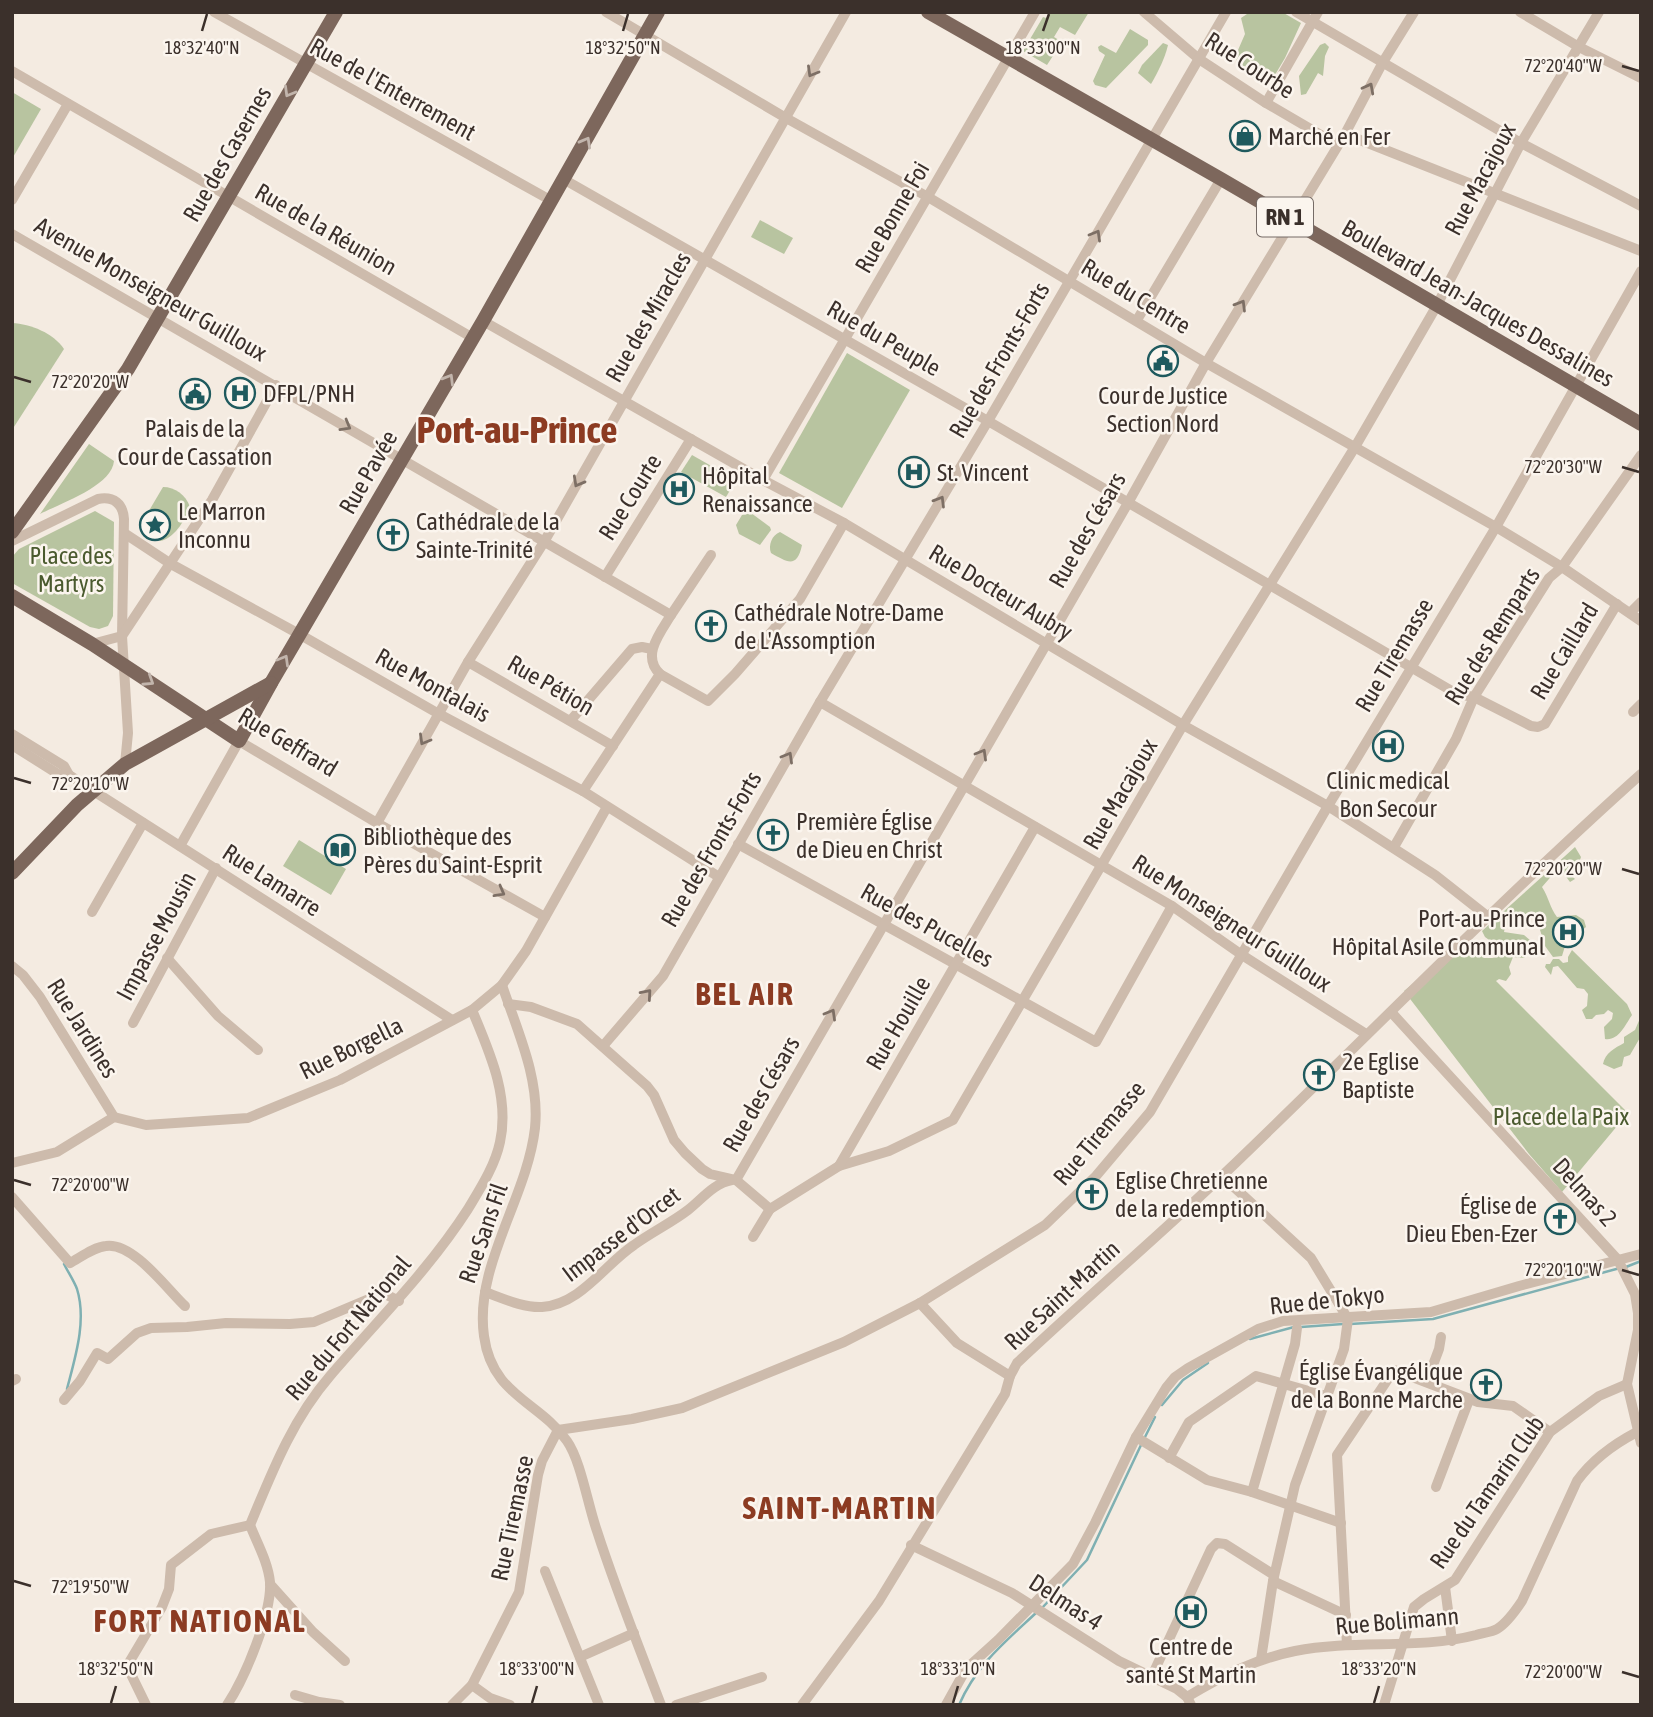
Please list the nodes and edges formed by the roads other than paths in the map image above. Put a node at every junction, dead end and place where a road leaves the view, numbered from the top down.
1 (214, 12) edge
2 (336, 12) edge
3 (606, 12) edge
4 (658, 12) edge
5 (846, 12) edge
6 (928, 12) edge
7 (1035, 12) edge
8 (1144, 12) edge
9 (1226, 12) edge
10 (1296, 12) edge
11 (1414, 12) edge
12 (1520, 12) edge
13 (1599, 12) edge
14 (1315, 17) edge
15 (645, 35) junction
16 (1579, 47) junction
17 (1008, 59) junction
18 (1199, 59) junction
19 (1383, 62) junction
20 (305, 65) junction
21 (12, 71) edge
22 (1641, 78) edge
23 (1266, 103) junction
24 (68, 104) junction
25 (786, 118) junction
26 (1345, 134) junction
27 (1151, 140) junction
28 (1521, 143) junction
29 (1338, 145) junction
30 (565, 180) junction
31 (1221, 180) junction
32 (1495, 194) junction
33 (228, 196) junction
34 (928, 197) junction
35 (12, 200) edge
36 (552, 201) junction
37 (1641, 206) edge
38 (1293, 221) junction
39 (12, 234) edge
40 (1641, 251) edge
41 (706, 259) junction
42 (1641, 271) edge
43 (1069, 281) junction
44 (1436, 307) junction
45 (159, 318) junction
46 (1137, 320) junction
47 (483, 321) junction
48 (473, 338) junction
49 (844, 340) junction
50 (1206, 363) junction
51 (276, 385) junction
52 (1578, 387) junction
53 (624, 400) junction
54 (988, 421) junction
55 (1641, 424) edge
56 (691, 439) junction
57 (1355, 447) junction
58 (1641, 456) edge
59 (401, 459) junction
60 (763, 480) junction
61 (1128, 503) junction
62 (844, 523) junction
63 (1496, 527) junction
64 (12, 532) edge
65 (124, 533) junction
66 (12, 541) edge
67 (544, 542) junction
68 (711, 555) dead end
69 (905, 560) junction
70 (171, 564) junction
71 (1562, 567) junction
72 (606, 577) junction
73 (1270, 583) junction
74 (12, 596) edge
75 (1641, 601) edge
76 (1617, 604) junction
77 (1630, 613) junction
78 (671, 615) junction
79 (1641, 621) edge
80 (299, 634) junction
81 (122, 636) junction
82 (1046, 643) junction
83 (92, 644) junction
84 (652, 649) junction
85 (468, 662) junction
86 (123, 664) junction
87 (1411, 667) junction
88 (660, 674) junction
89 (271, 683) junction
90 (1474, 697) junction
91 (820, 702) junction
92 (439, 714) junction
93 (205, 718) junction
94 (571, 720) junction
95 (1184, 725) junction
96 (12, 734) edge
97 (239, 741) junction
98 (12, 746) edge
99 (613, 746) junction
100 (125, 764) junction
101 (1641, 774) edge
102 (69, 775) junction
103 (964, 785) junction
104 (92, 790) junction
105 (583, 791) junction
106 (1328, 806) junction
107 (607, 807) junction
108 (143, 823) junction
109 (377, 823) junction
110 (1035, 827) junction
111 (738, 844) junction
112 (180, 846) junction
113 (1394, 847) junction
114 (1103, 866) junction
115 (216, 868) junction
116 (12, 873) edge
117 (719, 877) junction
118 (1172, 906) junction
119 (92, 912) dead end
120 (1487, 916) junction
121 (545, 917) junction
122 (883, 925) junction
123 (1242, 955) junction
124 (167, 958) junction
125 (955, 964) junction
126 (12, 966) edge
127 (502, 985) junction
128 (1023, 1003) junction
129 (508, 1004) junction
130 (472, 1010) junction
131 (1391, 1013) junction
132 (452, 1020) junction
133 (133, 1023) dead end
134 (1366, 1034) junction
135 (603, 1046) junction
136 (258, 1050) dead end
137 (114, 1117) junction
138 (12, 1163) edge
139 (839, 1166) junction
140 (1222, 1176) junction
141 (736, 1180) junction
142 (12, 1197) edge
143 (770, 1209) junction
144 (753, 1237) dead end
145 (1641, 1254) edge
146 (1618, 1260) junction
147 (485, 1292) junction
148 (399, 1301) junction
149 (920, 1303) junction
150 (185, 1306) dead end
151 (1348, 1321) junction
152 (1297, 1328) dead end
153 (1441, 1337) dead end
154 (1010, 1376) junction
155 (1427, 1381) junction
156 (1283, 1384) junction
157 (1627, 1384) junction
158 (1326, 1396) junction
159 (1469, 1399) junction
160 (64, 1400) dead end
161 (558, 1430) junction
162 (1550, 1432) junction
163 (1136, 1437) junction
164 (1639, 1438) edge
165 (1169, 1458) junction
166 (1436, 1487) dead end
167 (1252, 1492) junction
168 (1290, 1506) junction
169 (1341, 1523) junction
170 (250, 1525) junction
171 (911, 1545) junction
172 (545, 1571) dead end
173 (1273, 1578) junction
174 (270, 1584) junction
175 (1445, 1587) junction
176 (1037, 1609) junction
177 (1346, 1615) junction
178 (634, 1633) junction
179 (1452, 1641) junction
180 (1403, 1643) junction
181 (1347, 1645) junction
182 (580, 1657) junction
183 (1261, 1659) junction
184 (345, 1661) dead end
185 (762, 1677) dead end
186 (1151, 1678) junction
187 (472, 1685) junction
188 (295, 1695) dead end
189 (1189, 1701) edge
190 (503, 1704) edge
191 (146, 1705) edge
192 (228, 1705) edge
193 (340, 1705) edge
194 (452, 1705) edge
195 (599, 1705) edge
196 (661, 1705) edge
197 (676, 1705) edge
198 (802, 1705) edge
199 (946, 1705) edge
200 (1384, 1705) edge

1 - 20 street, Rue de l'Enterrement
2 - 20 main road, Rue des Casernes
3 - 15 street, Rue du Centre
4 - 15 main road, Rue Pavée
5 -> 25 street, Rue des Miracles
6 - 17 main road, Boulevard Jean-Jacques Dessalines / RN 1
7 - 17 street, Rue Bonne Foi
8 - 18 street, Rue Courbe
9 - 18 street, Rue des Fronts-Forts
10 - 14 street
11 - 19 street, Rue des Césars
12 - 16 street
13 - 16 street, Rue Macajoux
14 - 19 street
14 - 23 street
15 - 25 street, Rue du Centre
30 -> 15 main road, Rue Pavée
16 - 22 street
16 - 28 street, Rue Macajoux
17 - 27 main road, Boulevard Jean-Jacques Dessalines / RN 1
17 - 34 street, Rue Bonne Foi
18 - 23 street, Rue Courbe
18 - 27 street, Rue des Fronts-Forts
26 -> 19 street, Rue des Césars
19 - 28 street
20 -> 33 main road, Rue des Casernes
20 - 36 street, Rue de l'Enterrement
21 - 24 street, Rue de la Réunion
23 - 29 street, Rue Courbe
24 - 33 street, Rue de la Réunion
24 - 35 street
25 - 34 street, Rue du Centre
25 - 41 street, Rue des Miracles
26 - 29 street, Rue des Césars
26 - 32 street
27 - 31 main road, Boulevard Jean-Jacques Dessalines / RN 1
43 -> 27 street, Rue des Fronts-Forts
28 - 32 street, Rue Macajoux
28 - 37 street
29 - 38 street, Rue des Césars
30 - 36 main road, Rue Pavée
30 - 41 street, Rue du Peuple
31 - 38 main road, Boulevard Jean-Jacques Dessalines / RN 1
31 - 46 street
32 - 40 street
32 - 44 street, Rue Macajoux
33 - 45 main road, Rue des Casernes
33 - 48 street, Rue de la Réunion
34 - 43 street, Rue du Centre
34 - 49 street, Rue Bonne Foi
36 - 47 main road, Rue Pavée
38 - 44 main road, Boulevard Jean-Jacques Dessalines / RN 1
50 -> 38 street, Rue des Césars
39 - 45 street, Avenue Monseigneur Guilloux
41 - 49 street, Rue du Peuple
41 - 53 street, Rue des Miracles
42 - 52 street, Rue Tiremasse
43 - 46 street, Rue du Centre
43 - 54 street, Rue des Fronts-Forts
44 - 52 main road, Boulevard Jean-Jacques Dessalines / RN 1
44 - 57 street, Rue Macajoux
45 - 51 street, Avenue Monseigneur Guilloux
45 - 64 main road, Rue des Casernes
46 - 50 street, Rue du Centre
47 - 48 main road, Rue Pavée
47 - 53 street, Rue Docteur Aubry
59 -> 48 main road, Rue Pavée
49 - 54 street, Rue du Peuple
49 - 60 street, Rue Bonne Foi
50 - 57 street, Rue du Centre
50 - 61 street, Rue des Césars
51 -> 59 street, Avenue Monseigneur Guilloux
51 - 70 street
52 - 55 main road, Boulevard Jean-Jacques Dessalines / RN 1
52 - 63 street, Rue Tiremasse
53 - 56 street, Rue Docteur Aubry
53 -> 67 street, Rue des Miracles
54 - 61 street, Rue du Peuple
69 -> 54 street, Rue des Fronts-Forts
56 - 60 street, Rue Docteur Aubry
56 - 72 street, Rue Courte
57 - 63 street, Rue du Centre
57 - 73 street, Rue Macajoux
58 - 71 street, Rue des Remparts
59 - 67 street, Avenue Monseigneur Guilloux
59 - 80 main road, Rue Pavée
60 - 62 street, Rue Docteur Aubry
61 - 73 street, Rue du Peuple
61 - 82 street, Rue des Césars
62 - 69 street, Rue Docteur Aubry
62 - 88 street
63 - 71 street, Rue du Centre
63 - 87 street, Rue Tiremasse
65 - 66 street
65 - 70 street, Rue Montalais
65 - 81 street
67 - 72 street, Avenue Monseigneur Guilloux
67 - 85 street, Rue des Miracles
68 - 78 street
69 - 82 street, Rue Docteur Aubry
69 - 91 street, Rue des Fronts-Forts
70 - 80 street, Rue Montalais
70 - 81 street
71 - 76 street, Rue du Centre
71 - 90 street, Rue des Remparts
72 - 78 street, Avenue Monseigneur Guilloux
73 - 87 street, Rue du Peuple
73 - 95 street, Rue Macajoux
74 - 83 main road, Rue Geffrard
75 - 77 street
76 - 77 street, Rue du Centre
76 - 90 street, Rue Caillard
77 - 79 street, Rue du Centre
78 - 84 street
89 -> 80 main road, Rue Pavée
80 - 92 street, Rue Montalais
81 - 83 street
81 - 86 street
82 - 95 street, Rue Docteur Aubry
103 -> 82 street, Rue des Césars
83 - 86 main road, Rue Geffrard
84 - 88 street
84 - 94 street
85 - 92 street, Rue des Miracles
85 - 94 street, Rue Pétion
86 -> 93 main road, Rue Geffrard
86 - 100 street
87 - 90 street, Rue du Peuple
87 - 106 street, Rue Tiremasse
88 - 99 street
89 - 93 main road
89 - 97 main road, Rue Pavée
90 - 113 street, Rue des Remparts
91 - 103 street, Rue Monseigneur Guilloux
111 -> 91 street, Rue des Fronts-Forts
92 - 105 street, Rue Montalais
92 -> 109 street, Rue des Miracles
93 - 97 main road, Rue Geffrard
93 - 100 main road
94 - 99 street, Rue Pétion
95 - 106 street, Rue Docteur Aubry
95 - 114 street, Rue Macajoux
96 - 102 street, Rue Lamarre
97 - 109 street, Rue Geffrard
97 - 112 street, Rue Pavée
98 - 102 street, Rue Lamarre
99 - 105 street
100 - 104 main road
101 - 120 street, Rue Saint-Martin
102 - 104 street, Rue Lamarre
103 - 110 street, Rue Monseigneur Guilloux
103 - 122 street, Rue des Césars
104 - 108 street, Rue Lamarre
104 - 116 main road
105 - 107 street, Rue Montalais
106 - 113 street, Rue Docteur Aubry
106 - 123 street, Rue Tiremasse
107 - 117 street, Rue Montalais
107 - 121 street, Rue Borgella
108 - 112 street, Rue Lamarre
108 - 119 street
109 -> 121 street, Rue Geffrard
110 - 114 street, Rue Monseigneur Guilloux
110 - 125 street, Rue Houille
111 - 117 street, Rue des Fronts-Forts
111 - 122 street, Rue des Pucelles
112 - 115 street, Rue Lamarre
113 - 120 street, Rue Docteur Aubry
114 - 118 street, Rue Monseigneur Guilloux
114 - 128 street, Rue Macajoux
115 - 124 street, Impasse Mousin
115 - 132 street, Rue Lamarre
135 -> 117 street, Rue des Fronts-Forts
118 - 123 street, Rue Monseigneur Guilloux
118 - 128 street, Rue des Pucelles
120 - 131 street, Rue Saint-Martin
121 - 127 street, Rue Borgella
122 - 125 street, Rue des Pucelles
141 -> 122 street, Rue des Césars
123 - 134 street, Rue Monseigneur Guilloux
123 - 149 street, Rue Tiremasse
124 - 133 street, Impasse Mousin
124 - 136 street
125 - 128 street, Rue des Pucelles
125 - 139 street, Rue Houille
126 - 137 street, Rue Jardines
127 - 129 street, Rue Sans Fil
127 - 130 street, Rue Borgella
128 - 139 street, Rue Macajoux
129 - 135 street
129 - 147 street, Rue Sans Fil
130 - 132 street, Rue Borgella
130 - 148 street, Rue du Fort National
131 - 134 street, Rue Saint-Martin
131 - 146 street, Delmas 2
132 - 137 street, Rue Borgella
134 - 140 street, Rue Saint-Martin
135 - 141 street
137 - 138 street
139 - 143 street, Rue Macajoux
140 - 151 street
140 - 154 street, Rue Saint-Martin
141 - 143 street
141 - 147 street, Impasse d'Orcet
142 - 150 street
143 - 144 street
145 - 146 street, Rue de Tokyo
146 - 151 street, Rue de Tokyo
146 - 157 street, Delmas 2
147 - 161 street, Rue Sans Fil
148 - 160 street
148 - 170 street, Rue du Fort National
149 - 154 street
149 - 161 street, Rue Tiremasse
151 - 158 street
151 - 163 street, Rue de Tokyo
152 - 156 street
153 - 155 street
154 - 171 street, Rue Saint-Martin
155 - 159 street
155 - 169 street
156 - 158 street
156 - 165 street
156 - 167 street
157 - 162 street, Rue du Tamarin Club
157 - 164 street, Delmas 2
158 - 168 street
159 - 162 street
159 - 166 street
161 - 178 street, Rue Sans Fil
161 - 187 street, Rue Tiremasse
162 - 175 street, Rue du Tamarin Club
163 - 165 street
163 - 176 street, Rue de Tokyo
164 - 179 street, Rue Bolimann
165 - 167 street
167 - 168 street
168 - 169 street
168 - 173 street
169 - 177 street
170 - 174 street
170 - 191 street
171 - 176 street, Delmas 4
171 - 198 street, Rue Saint-Martin
172 - 182 street
173 - 177 street
173 - 183 street
173 - 186 street
174 - 184 street
174 - 192 street
175 - 179 street
175 - 180 street, Rue du Tamarin Club
176 - 186 street, Delmas 4
176 - 199 street, Rue de Tokyo
177 - 181 street
178 - 182 street
178 - 196 street, Rue Sans Fil
179 - 180 street, Rue Bolimann
180 - 181 street, Rue Bolimann
180 - 200 street, Rue du Tamarin Club
181 - 183 street, Rue Bolimann
182 - 195 street
183 - 189 street, Rue Bolimann
185 - 197 street
186 - 189 street, Delmas 4
187 - 190 street
187 - 194 street, Rue Tiremasse
188 - 193 street

